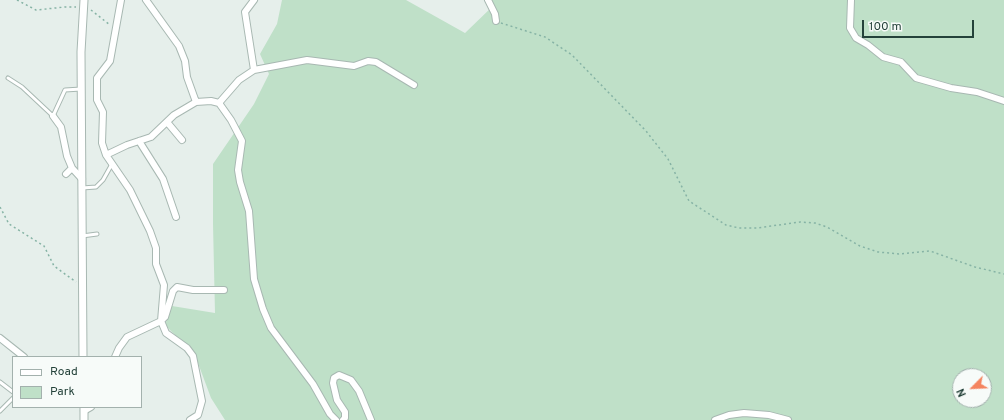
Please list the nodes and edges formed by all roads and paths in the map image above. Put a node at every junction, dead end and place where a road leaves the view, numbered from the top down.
1 (17, 0) edge
2 (84, 0) edge
3 (121, 0) edge
4 (146, 0) edge
5 (254, 0) edge
6 (488, 0) edge
7 (851, 0) edge
8 (84, 8) junction
9 (496, 21) joint
10 (115, 28) junction
11 (254, 70) junction
12 (8, 78) dead end
13 (414, 85) dead end
14 (81, 89) junction
15 (1004, 101) edge
16 (196, 102) junction
17 (219, 103) junction
18 (53, 116) junction
19 (167, 122) junction
20 (182, 140) dead end
21 (139, 141) junction
22 (106, 155) junction
23 (112, 164) junction
24 (72, 168) junction
25 (66, 174) dead end
26 (82, 179) junction
27 (82, 188) junction
28 (0, 207) edge
29 (176, 217) dead end
30 (97, 234) dead end
31 (82, 236) junction
32 (1004, 274) edge
33 (82, 287) junction
34 (224, 290) dead end
35 (161, 321) junction
36 (0, 338) edge
37 (23, 356) edge
38 (83, 356) edge
39 (115, 356) edge
40 (0, 382) edge
41 (12, 391) edge
42 (12, 399) edge
43 (84, 409) edge
44 (0, 411) edge
45 (84, 420) edge
46 (190, 420) edge
47 (336, 420) edge
48 (343, 420) edge
49 (371, 420) edge
50 (715, 420) edge
51 (788, 420) edge

1 - 8 path
2 - 8 street
3 - 10 street
4 - 16 street
5 - 11 street
6 - 9 street
7 - 15 street
8 - 10 path
8 - 14 street
9 - 32 path
10 - 22 street
11 - 13 street
11 - 17 street
12 - 18 lane
14 - 18 lane
14 - 26 street
16 - 17 street
16 - 19 street
17 - 47 street
18 - 24 street
19 - 20 street
19 - 21 street
21 - 22 street
21 - 29 street
22 - 23 street
23 - 27 lane
23 - 35 street
24 - 25 street
24 - 26 street
26 - 27 street
27 - 31 street
28 - 33 path
30 - 31 lane
31 - 33 street
33 - 38 street
34 - 35 street
35 - 39 street
35 - 46 street
36 - 37 street
40 - 41 lane
42 - 44 lane
43 - 45 street
48 - 49 street
50 - 51 street

